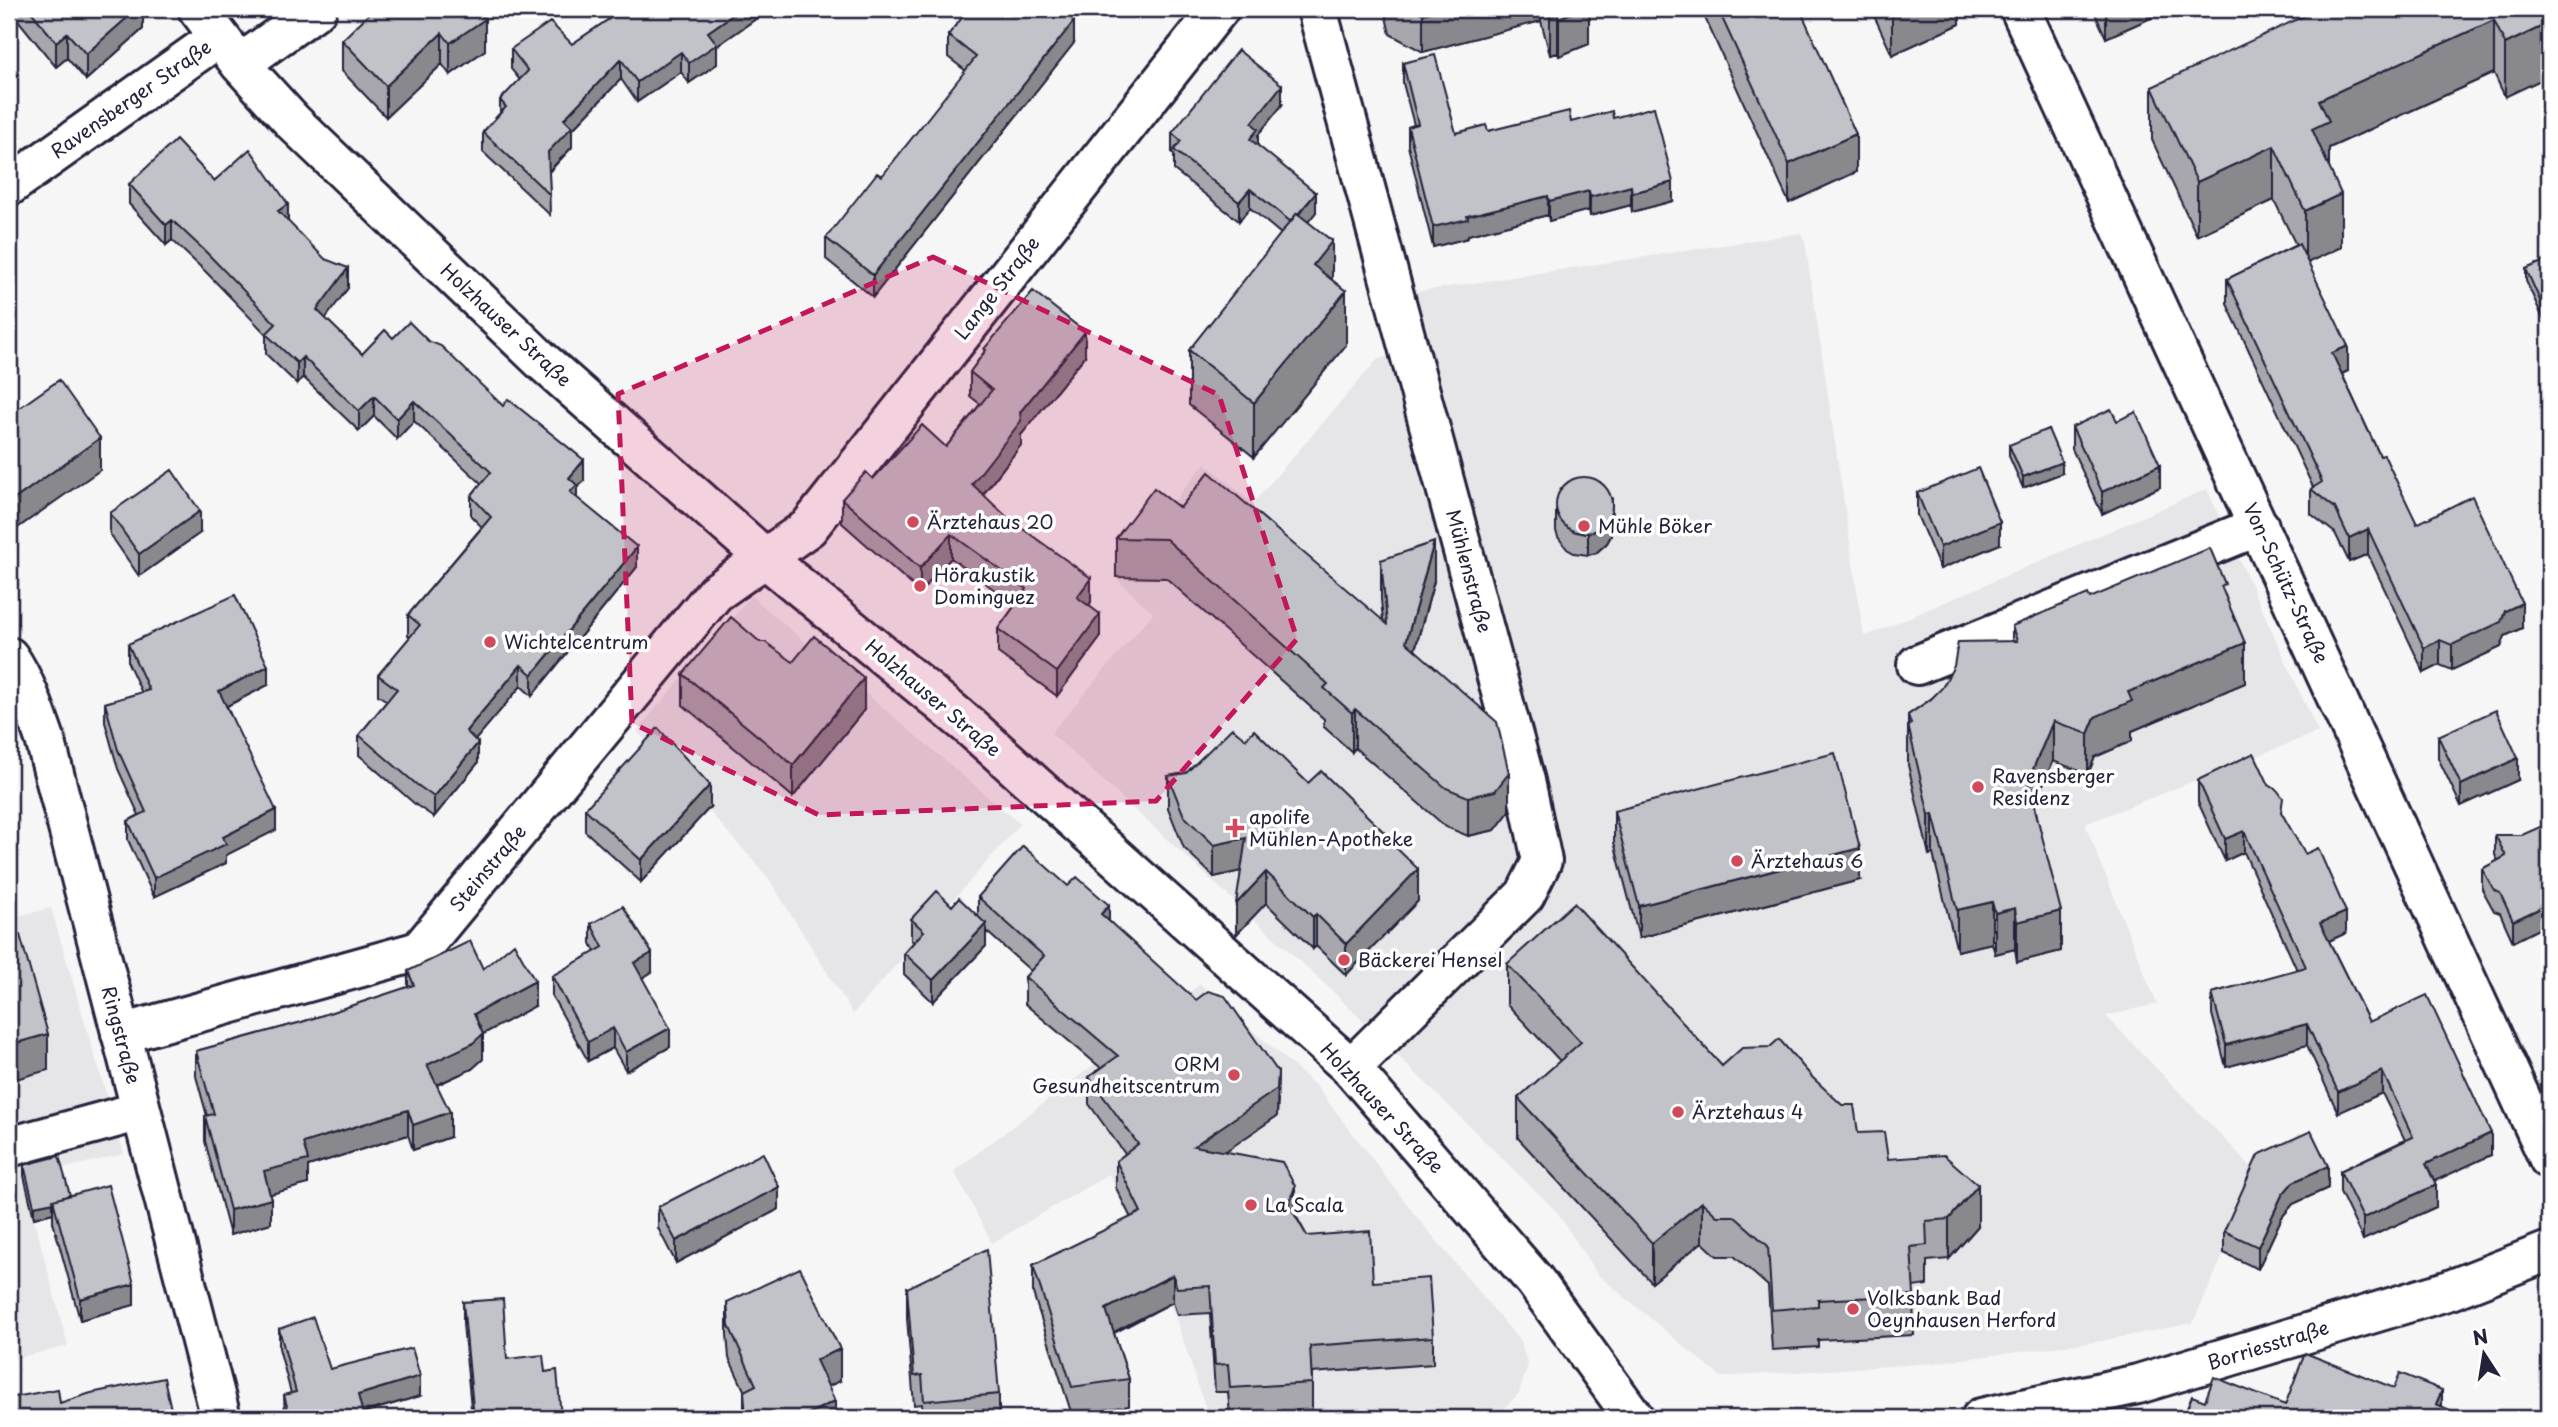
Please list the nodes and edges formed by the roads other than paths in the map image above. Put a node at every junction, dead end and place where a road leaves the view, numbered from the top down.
1 (317, 9) edge
2 (1219, 9) edge
3 (1317, 9) edge
4 (2020, 9) edge
5 (219, 36) edge
6 (9, 186) edge
7 (2259, 526) junction
8 (765, 558) junction
9 (9, 657) edge
10 (1917, 664) dead end
11 (121, 1034) junction
12 (1351, 1068) junction
13 (141, 1111) junction
14 (9, 1147) edge
15 (2549, 1159) edge
16 (2549, 1251) edge
17 (221, 1418) edge
18 (1634, 1418) edge
19 (1981, 1418) edge

1 - 5 street, Ravensberger Straße
2 - 8 street, Lange Straße
3 - 12 street, Mühlenstraße
4 - 7 street, Von-Schütz-Straße
5 - 6 street, Ravensberger Straße
5 - 8 street, Holzhauser Straße
7 - 10 street
7 - 15 street, Von-Schütz-Straße
8 - 11 street, Steinstraße
8 - 12 street, Holzhauser Straße
9 - 11 street, Ringstraße
11 - 13 street, Ringstraße
12 - 18 street, Holzhauser Straße
13 - 14 street
13 - 17 street, Ringstraße
16 - 19 street, Borriesstraße

